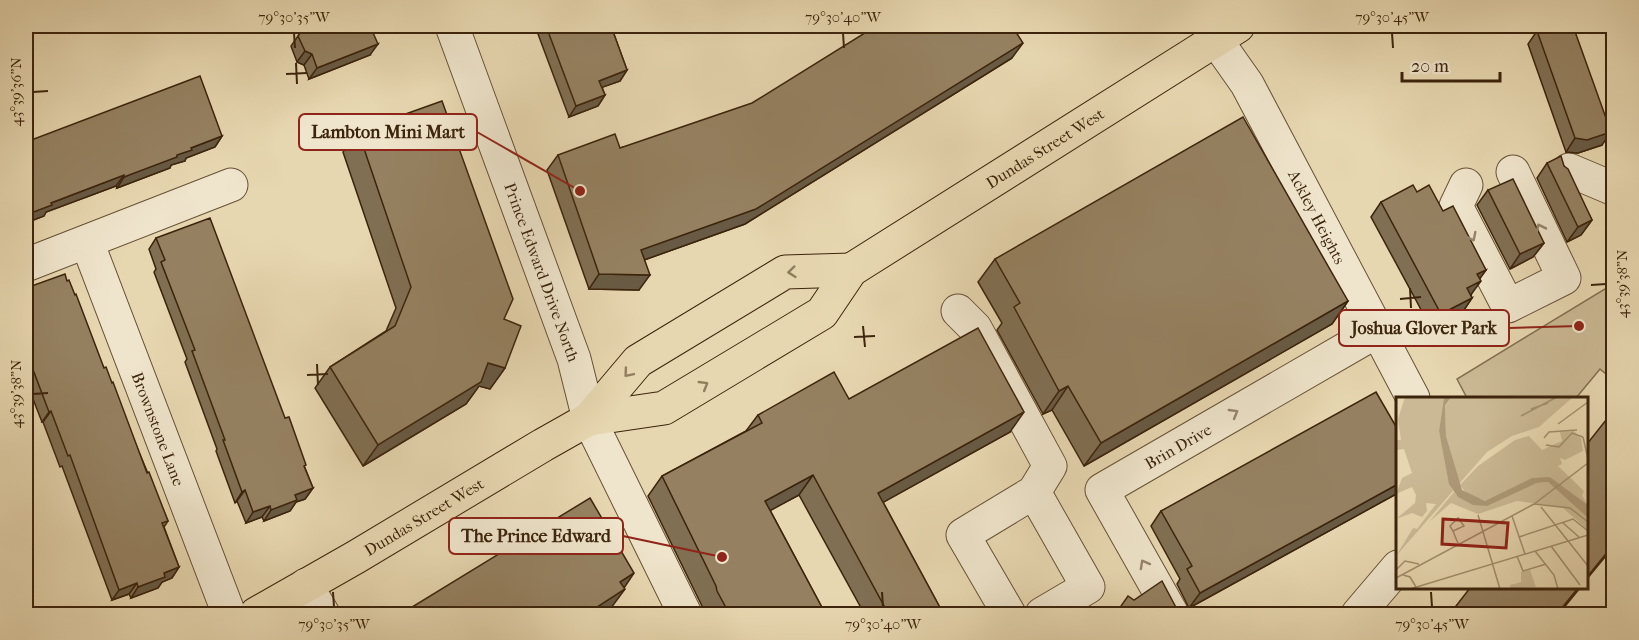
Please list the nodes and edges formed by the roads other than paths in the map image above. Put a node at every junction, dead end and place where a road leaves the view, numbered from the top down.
1 (452, 26) edge
2 (1227, 32) edge
3 (1569, 170) edge
4 (1513, 172) dead end
5 (231, 185) dead end
6 (1466, 185) dead end
7 (1614, 189) edge
8 (87, 242) junction
9 (26, 265) edge
10 (851, 270) junction
11 (958, 311) dead end
12 (1377, 331) junction
13 (1412, 397) edge
14 (590, 419) junction
15 (1034, 492) junction
16 (1396, 569) edge
17 (306, 585) junction
18 (229, 615) edge
19 (256, 615) edge
20 (323, 615) edge
21 (685, 615) edge
22 (1009, 615) edge
23 (1042, 615) edge
24 (1172, 615) edge
25 (1358, 615) edge

1 - 14 street, Prince Edward Drive North
2 - 10 main road, Dundas Street West
2 - 12 street, Ackley Heights
3 - 7 street
6 -> 4 street
5 - 8 street
8 - 9 street
8 - 18 street, Brownstone Lane
14 -> 10 main road, Dundas Street West
10 -> 14 main road, Dundas Street West
11 - 15 street
12 - 13 street, Ackley Heights
24 -> 12 street, Brin Drive
14 - 17 main road, Dundas Street West
14 - 21 street, Prince Edward Drive North
15 - 22 street
15 - 23 street
16 - 25 street
17 - 19 main road, Dundas Street West
17 - 20 street

